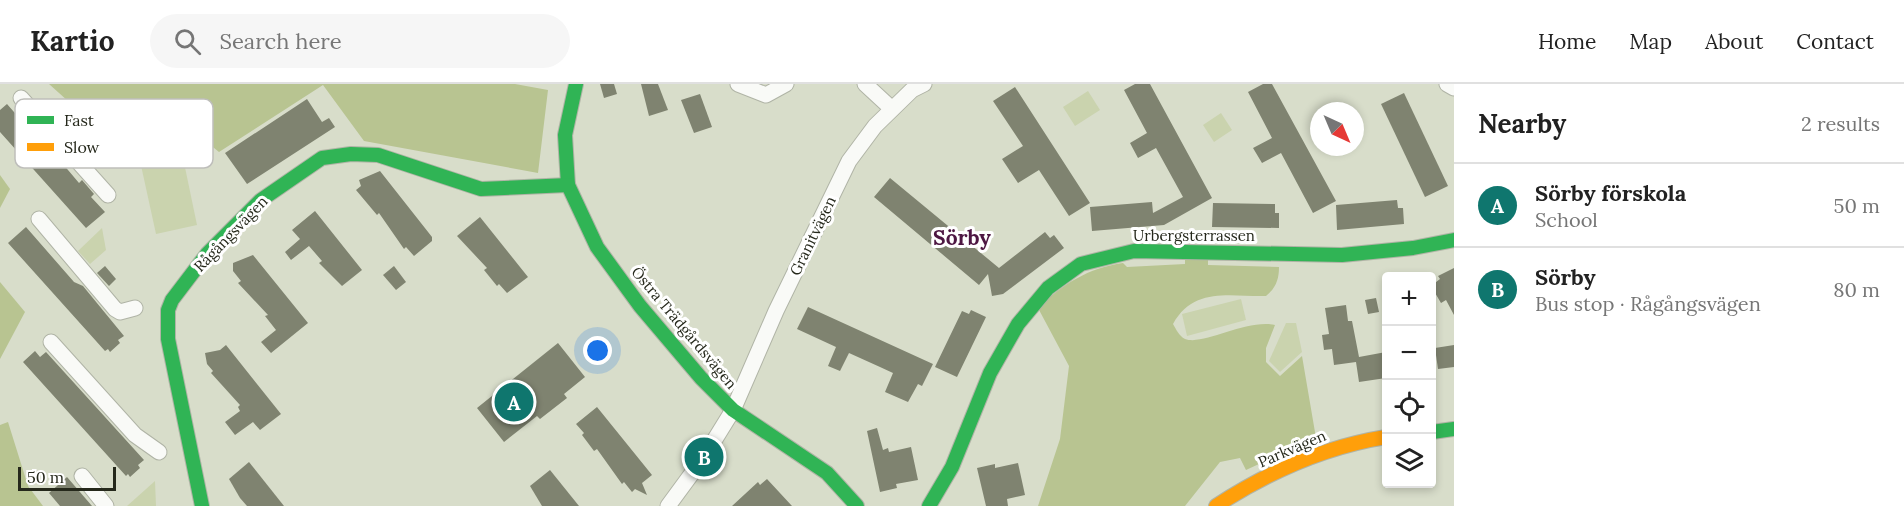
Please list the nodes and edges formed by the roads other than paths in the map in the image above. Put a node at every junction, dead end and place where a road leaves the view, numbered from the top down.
1 (576, 84) edge
2 (738, 84) edge
3 (786, 84) edge
4 (865, 84) edge
5 (924, 84) edge
6 (1447, 84) edge
7 (1454, 88) edge
8 (892, 109) junction
9 (84, 168) edge
10 (568, 185) junction
11 (108, 195) dead end
12 (39, 219) dead end
13 (1454, 240) edge
14 (135, 308) dead end
15 (51, 342) dead end
16 (733, 410) junction
17 (1454, 429) edge
18 (1436, 431) edge
19 (1382, 438) edge
20 (159, 452) dead end
21 (82, 476) dead end
22 (106, 506) edge
23 (202, 506) edge
24 (668, 506) edge
25 (857, 506) edge
26 (929, 506) edge
27 (1216, 506) edge

1 - 10 street, Östra Trädgårdsvägen
2 - 3 street
4 - 8 street
5 - 8 street, Granitvägen
6 - 7 street
8 - 16 street, Granitvägen
9 - 11 street
10 - 16 street, Östra Trädgårdsvägen
10 - 23 street, Rågångsvägen
12 - 14 street
13 - 26 street, Urbergsterrassen
15 - 20 street
16 - 24 street
16 - 25 street, Östra Trädgårdsvägen
17 - 18 street
19 - 27 street, Parkvägen
21 - 22 street

